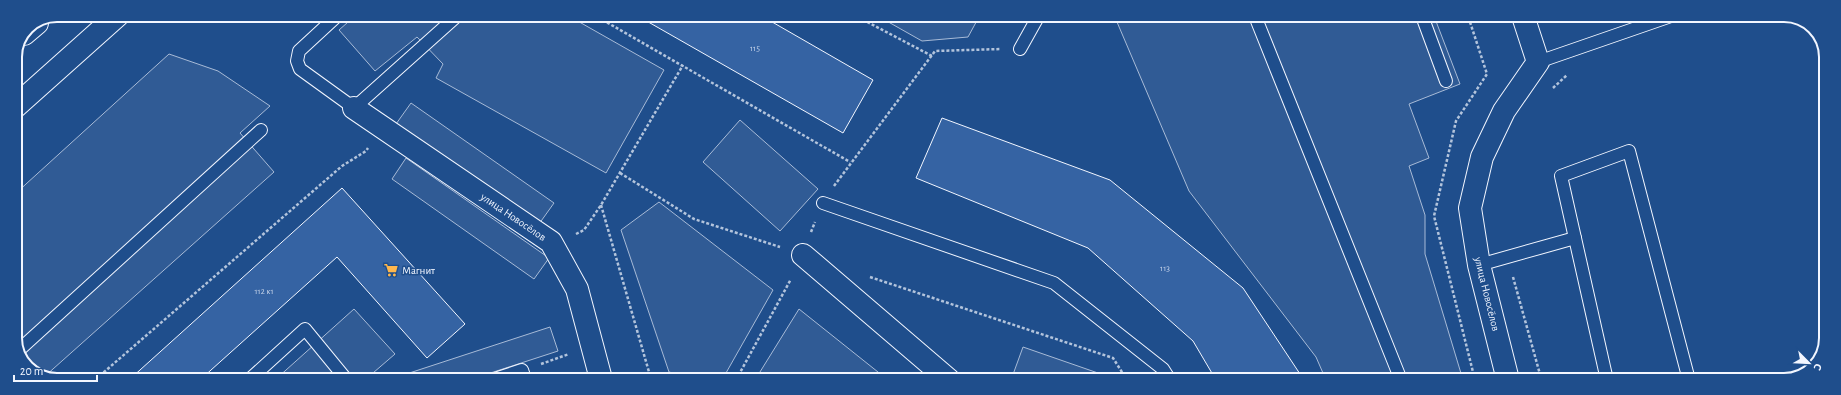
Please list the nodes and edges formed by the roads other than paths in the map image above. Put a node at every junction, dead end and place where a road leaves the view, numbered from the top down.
1 (110, 22) edge
2 (330, 22) edge
3 (450, 22) edge
4 (1035, 22) edge
5 (1257, 22) edge
6 (1424, 22) edge
7 (1525, 22) edge
8 (1655, 22) edge
9 (1020, 49) road end
10 (1538, 62) junction
11 (1446, 81) dead end
12 (22, 100) edge
13 (354, 108) junction
14 (261, 130) dead end
15 (823, 203) road end
16 (1575, 238) junction
17 (803, 255) road end
18 (1479, 265) junction
19 (23, 346) edge
20 (257, 373) edge
21 (341, 373) edge
22 (599, 373) edge
23 (940, 373) edge
24 (1166, 373) edge
25 (1398, 373) edge
26 (1506, 373) edge
27 (1605, 373) edge
28 (1687, 373) edge

1 - 12 main road
2 - 13 lane
3 - 13 lane
4 - 9 lane
5 - 25 lane
6 - 11 lane
7 - 10 main road
8 - 10 lane
10 - 18 main road, улица Новосёлов
13 - 22 main road, улица Новосёлов
14 - 19 lane
15 - 24 lane
16 - 18 lane
16 - 27 lane
16 - 28 lane
17 - 23 main road
18 - 26 main road, улица Новосёлов
20 - 21 lane

